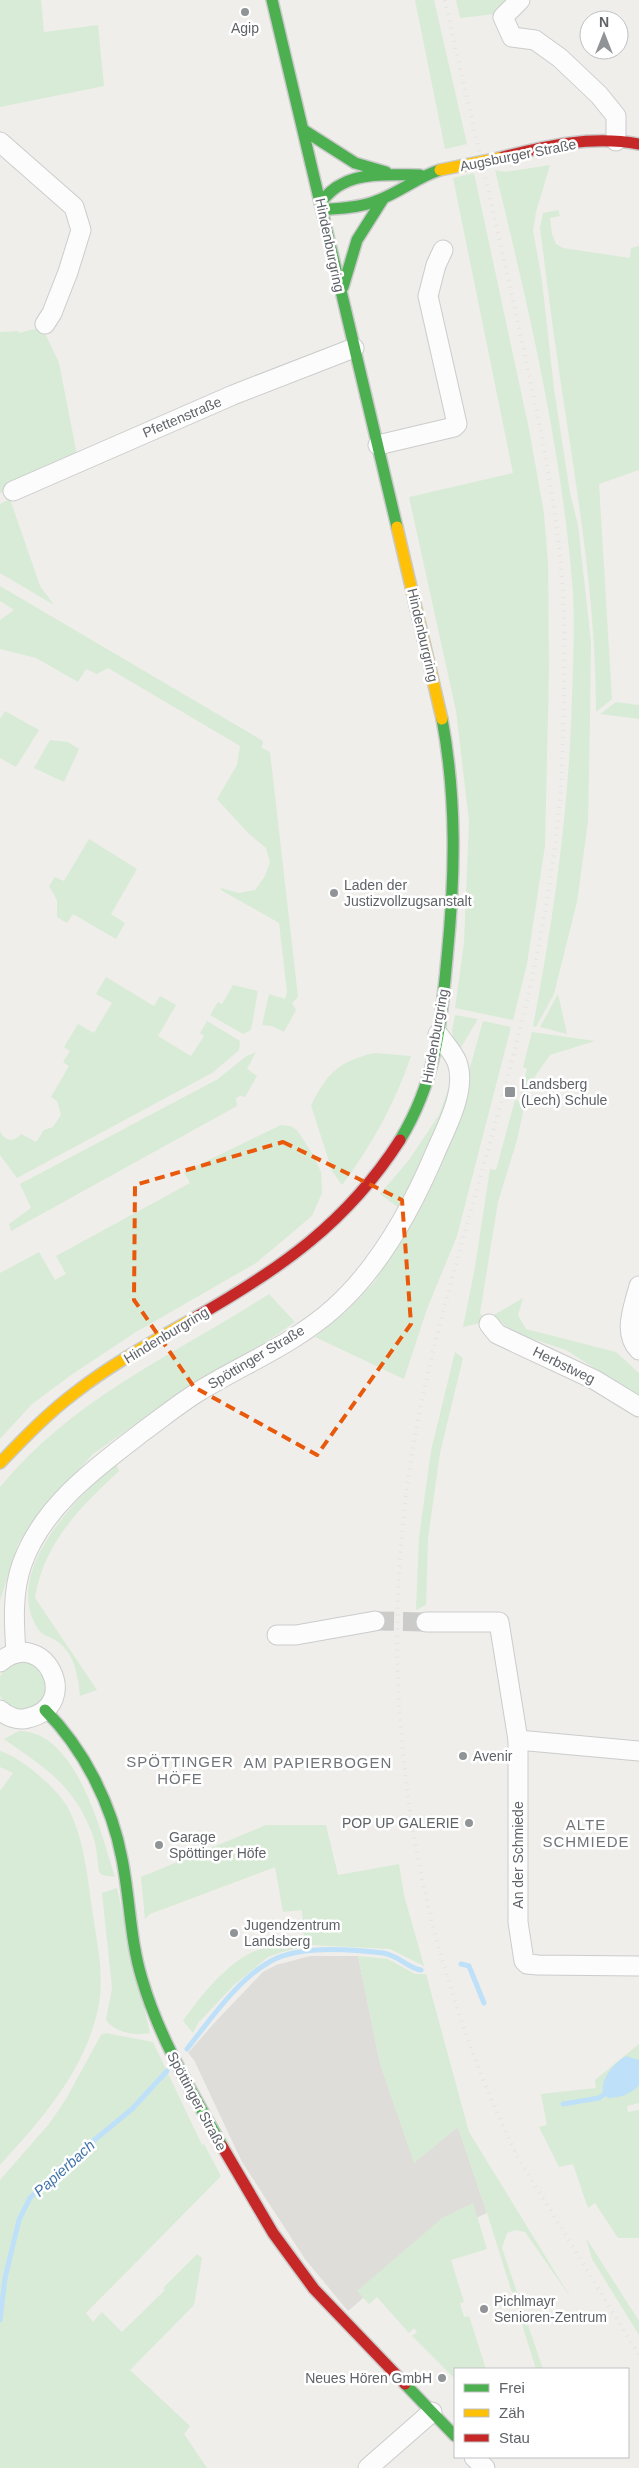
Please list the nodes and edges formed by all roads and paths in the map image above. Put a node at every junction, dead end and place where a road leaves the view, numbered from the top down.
1 (272, 0) edge
2 (520, 0) edge
3 (305, 131) junction
4 (616, 141) junction
5 (0, 142) edge
6 (639, 144) edge
7 (394, 174) junction
8 (421, 175) junction
9 (383, 198) junction
10 (322, 206) junction
11 (443, 250) dead end
12 (341, 296) junction
13 (45, 324) dead end
14 (354, 348) junction
15 (378, 445) junction
16 (12, 491) dead end
17 (438, 1034) junction
18 (639, 1286) edge
19 (489, 1324) dead end
20 (639, 1350) edge
21 (639, 1407) edge
22 (0, 1462) edge
23 (375, 1621) tunnel mouth
24 (426, 1622) tunnel mouth
25 (277, 1635) dead end
26 (8, 1657) edge
27 (45, 1710) junction
28 (1, 1713) edge
29 (518, 1740) junction
30 (639, 1752) edge
31 (639, 1966) edge
32 (432, 2412) junction
33 (454, 2435) edge
34 (475, 2458) edge
35 (368, 2468) edge
36 (485, 2468) edge

1 - 3 main road
2 - 4 street
3 - 7 main road
3 - 10 main road, Hindenburgring
4 - 6 main road, Augsburger Straße
4 - 8 main road, Augsburger Straße, bridge
5 - 13 street
7 - 8 main road
7 - 10 main road
8 - 9 main road
9 - 10 main road
9 - 12 main road
10 - 12 main road, Hindenburgring
11 - 15 street
12 - 14 main road, Hindenburgring
14 - 15 main road, Hindenburgring
14 - 16 street, Pfettenstraße
15 - 17 main road, Hindenburgring
17 - 22 main road, Hindenburgring
17 - 26 street, Spöttinger Straße
18 - 20 street
19 - 21 street, Herbstweg
23 - 25 street
24 - 29 street, An der Schmiede
26 - 27 street, Spöttinger Straße
27 - 28 street
27 - 32 main road, Spöttinger Straße
29 - 30 street
29 - 31 street, An der Schmiede
32 - 33 main road, Spöttinger Straße
32 - 35 street
34 - 36 street

